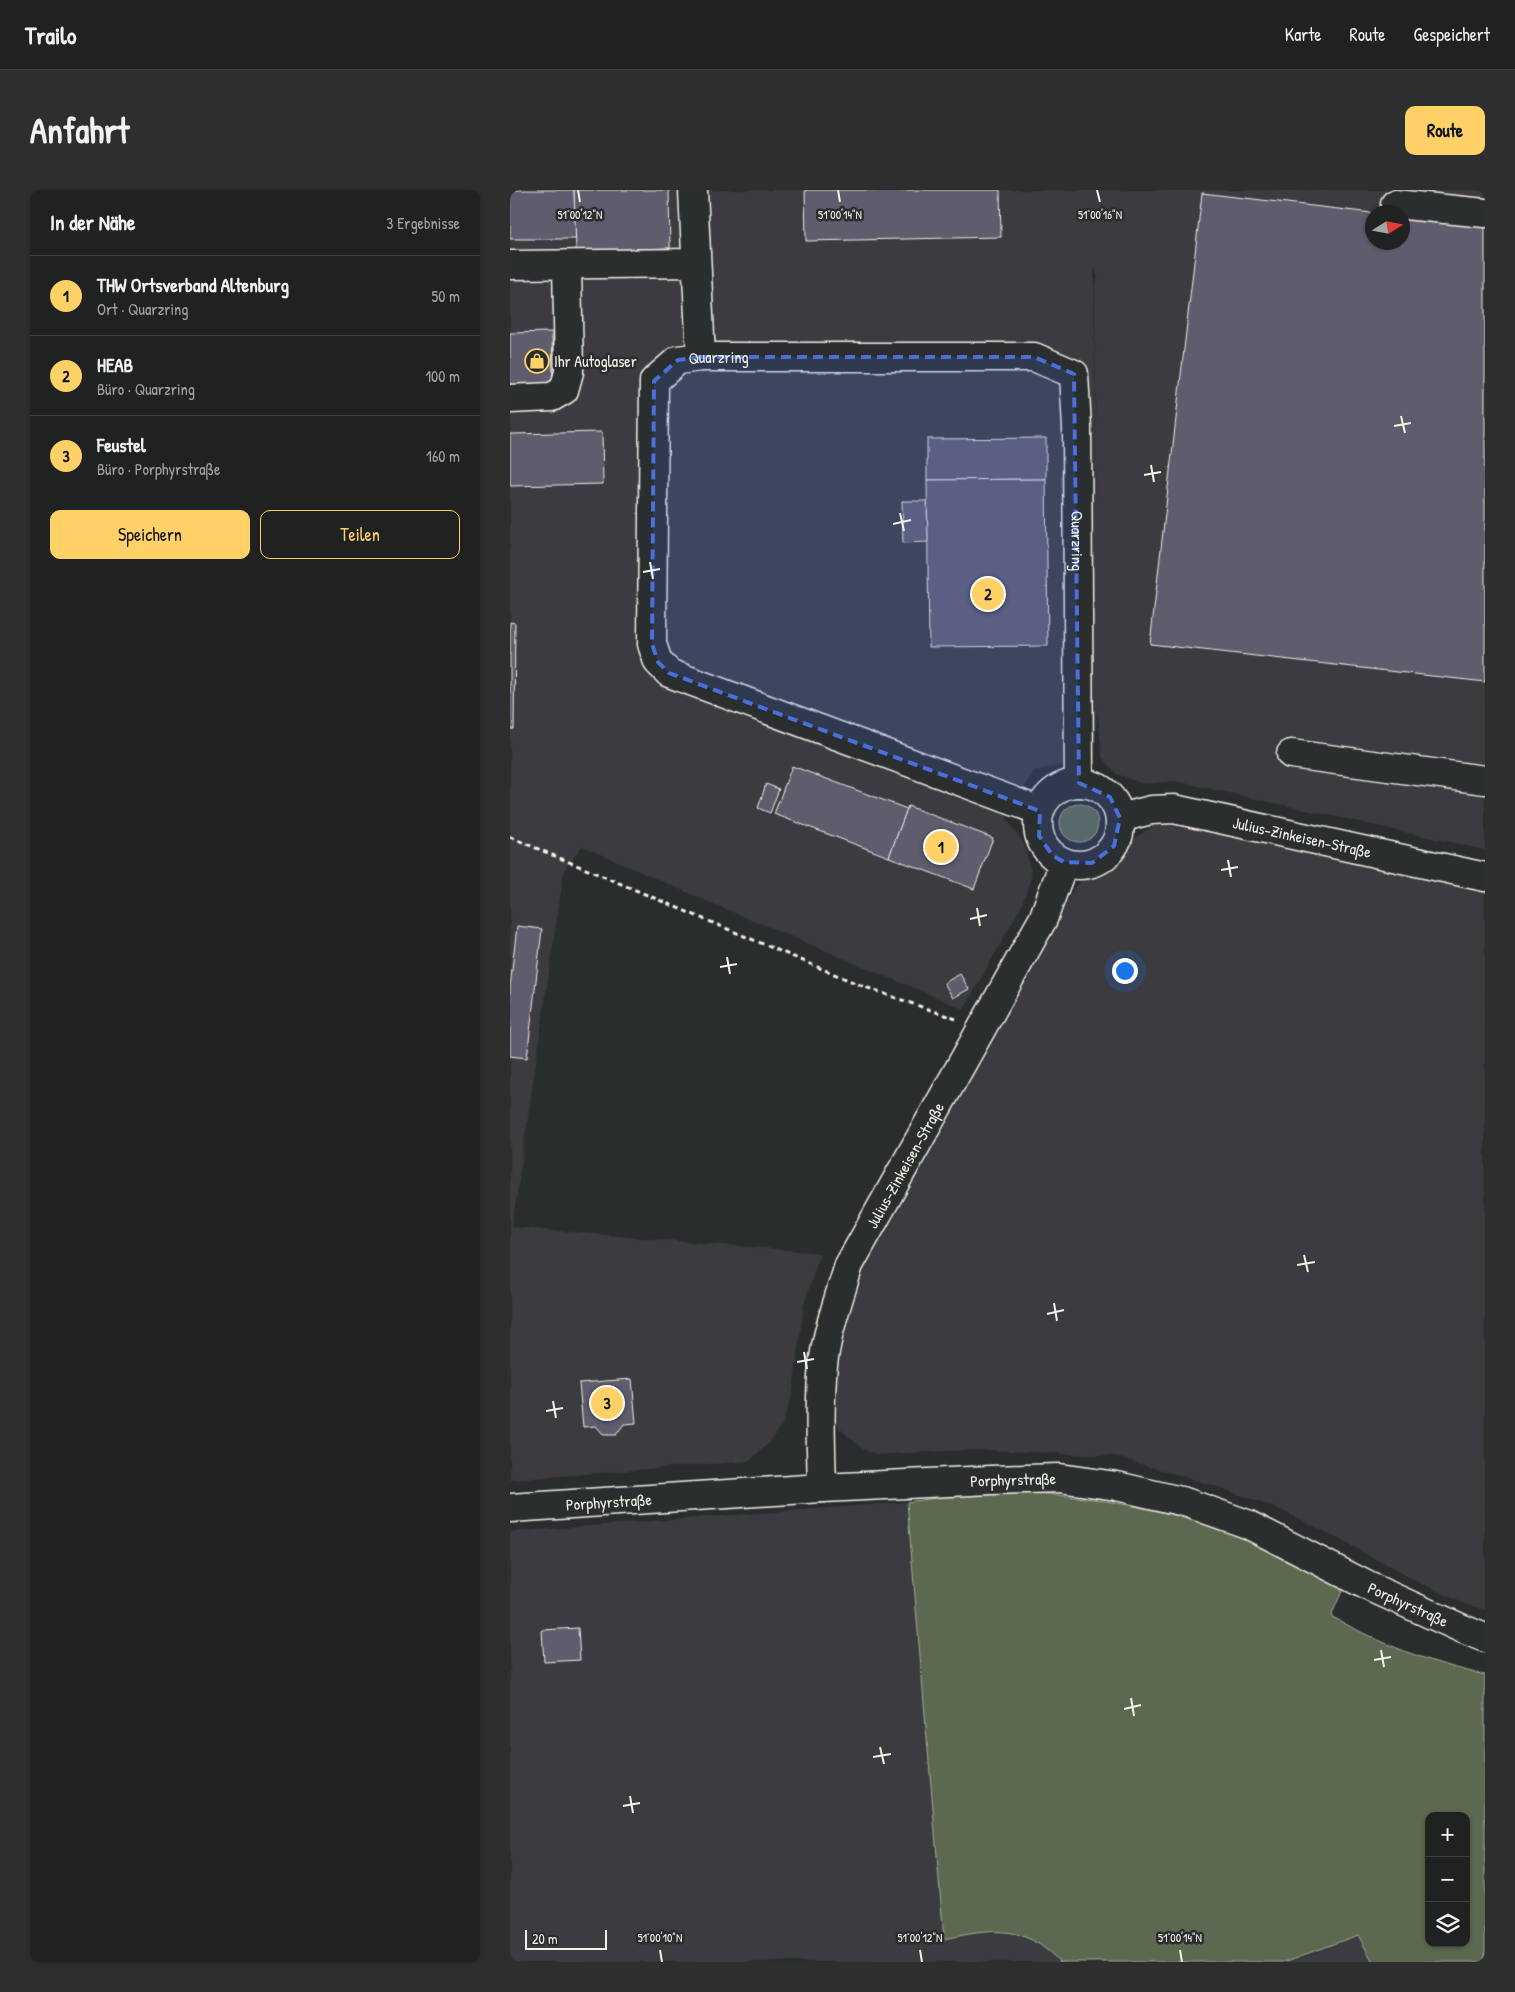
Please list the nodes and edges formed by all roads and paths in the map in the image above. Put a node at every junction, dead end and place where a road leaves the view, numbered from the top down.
1 (693, 190) edge
2 (1395, 204) dead end
3 (1485, 213) edge
4 (696, 263) junction
5 (510, 265) edge
6 (567, 265) junction
7 (701, 357) junction
8 (510, 398) edge
9 (1291, 754) dead end
10 (1485, 780) edge
11 (1079, 782) junction
12 (1040, 811) junction
13 (1120, 818) junction
14 (510, 837) edge
15 (1064, 862) junction
16 (1485, 877) edge
17 (982, 1028) junction
18 (822, 1488) junction
19 (510, 1508) edge
20 (1485, 1638) edge

1 - 4 street
2 - 3 street
4 - 6 street
4 - 7 street
5 - 6 street
6 - 8 street
7 - 11 street, Quarzring
7 - 12 street, Quarzring
9 - 10 street
11 - 12 street
11 - 13 street
12 - 15 street
13 - 15 street
13 - 16 street, Julius-Zinkeisen-Straße
14 - 17 path
15 - 17 street, Julius-Zinkeisen-Straße
17 - 18 street, Julius-Zinkeisen-Straße
18 - 19 street, Porphyrstraße
18 - 20 street, Porphyrstraße

